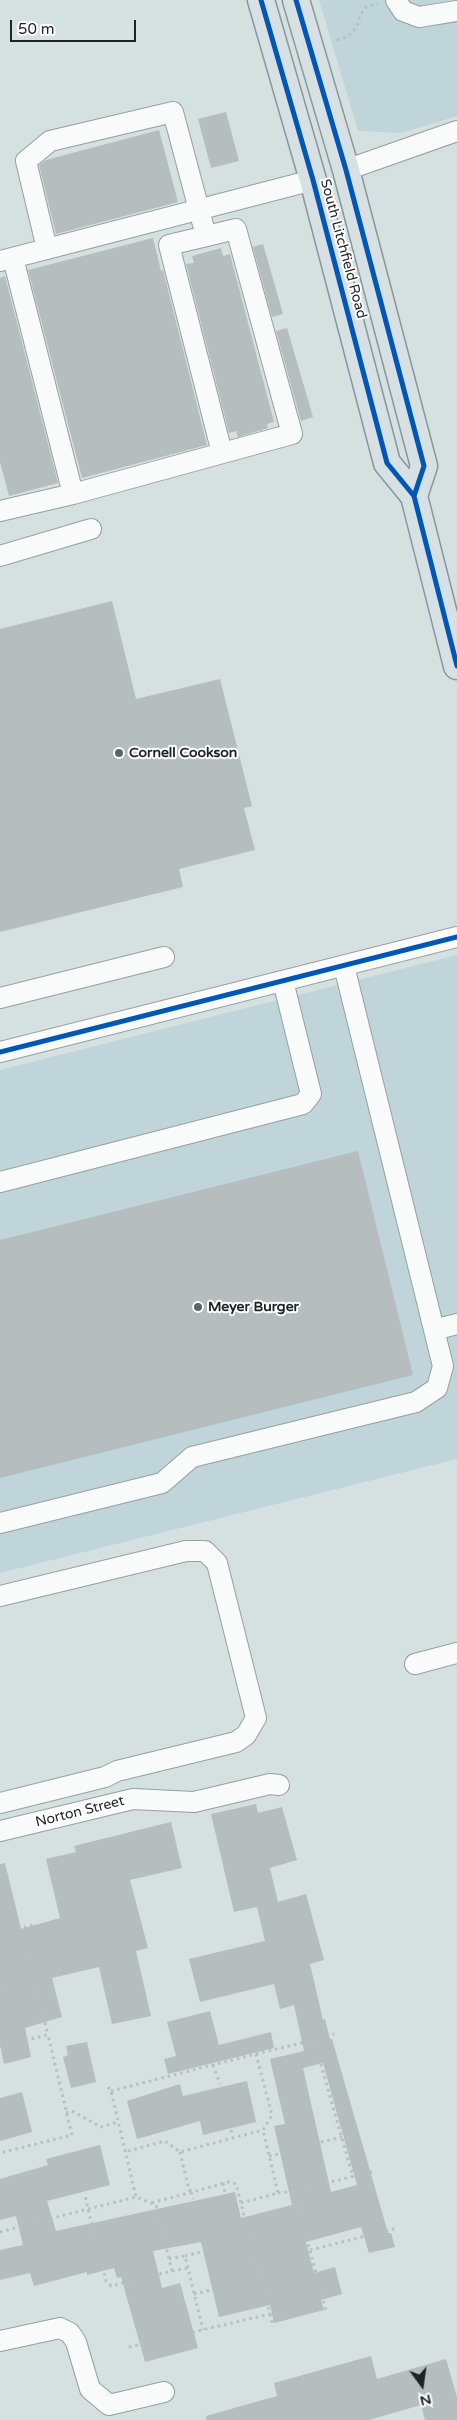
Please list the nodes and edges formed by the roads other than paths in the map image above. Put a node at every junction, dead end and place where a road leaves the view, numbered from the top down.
1 (261, 0) edge
2 (296, 0) edge
3 (387, 1) edge
4 (457, 11) edge
5 (457, 131) edge
6 (346, 170) junction
7 (314, 180) junction
8 (199, 209) junction
9 (206, 236) junction
10 (47, 249) junction
11 (7, 259) edge
12 (222, 453) junction
13 (387, 463) junction
14 (424, 466) junction
15 (73, 494) junction
16 (414, 496) junction
17 (0, 511) edge
18 (91, 529) dead end
19 (0, 556) edge
20 (457, 666) edge
21 (457, 937) edge
22 (164, 957) dead end
23 (344, 966) junction
24 (283, 981) junction
25 (0, 998) edge
26 (0, 1052) edge
27 (0, 1182) edge
28 (457, 1324) edge
29 (434, 1330) junction
30 (0, 1523) edge
31 (0, 1596) edge
32 (457, 1653) edge
33 (415, 1664) dead end
34 (105, 1777) junction
35 (279, 1785) dead end
36 (0, 1803) edge
37 (112, 1804) junction
38 (0, 1831) edge
39 (0, 2341) edge
40 (164, 2392) dead end

1 - 7 main road, South Litchfield Road
2 - 6 main road, South Litchfield Road
3 - 4 street
5 - 6 street
6 - 7 main road
6 - 14 main road, South Litchfield Road
7 - 8 street
7 - 13 main road, South Litchfield Road
8 - 9 street
8 - 10 street
8 - 10 street
9 - 12 street
9 - 12 street
10 - 11 street
11 - 15 street
12 - 15 street
13 - 14 main road
13 - 16 main road, South Litchfield Road
14 - 16 main road
15 - 17 street
16 - 20 main road, South Litchfield Road
18 - 19 street
21 - 23 street
22 - 25 street
23 - 24 street
23 - 29 street
24 - 26 street
24 - 27 street
28 - 29 street
29 - 30 street
31 - 34 street
32 - 33 street
34 - 36 street
34 - 37 street
35 - 37 street, Norton Street
37 - 38 street, Norton Street
39 - 40 street

